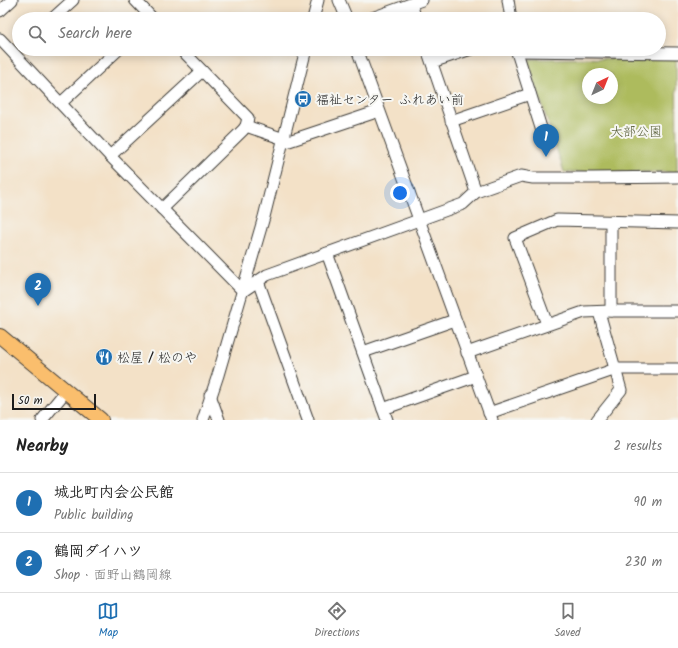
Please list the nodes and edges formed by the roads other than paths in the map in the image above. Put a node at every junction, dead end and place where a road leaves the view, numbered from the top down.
1 (12, 0) edge
2 (73, 0) edge
3 (134, 0) edge
4 (318, 0) edge
5 (339, 0) edge
6 (422, 0) edge
7 (508, 0) edge
8 (411, 4) junction
9 (0, 11) edge
10 (60, 12) edge
11 (145, 12) edge
12 (315, 12) edge
13 (344, 12) edge
14 (389, 12) edge
15 (414, 12) edge
16 (510, 12) edge
17 (0, 39) edge
18 (12, 48) edge
19 (666, 54) edge
20 (678, 54) edge
21 (21, 56) edge
22 (111, 56) edge
23 (188, 56) edge
24 (304, 56) edge
25 (359, 56) edge
26 (430, 56) edge
27 (450, 56) edge
28 (519, 56) edge
29 (432, 62) junction
30 (202, 71) junction
31 (530, 94) junction
32 (61, 103) junction
33 (379, 111) junction
34 (451, 121) junction
35 (246, 126) junction
36 (542, 131) dead end
37 (284, 141) junction
38 (110, 156) junction
39 (678, 178) edge
40 (476, 192) junction
41 (162, 209) junction
42 (418, 220) junction
43 (611, 221) junction
44 (678, 223) edge
45 (327, 253) junction
46 (258, 281) junction
47 (243, 291) junction
48 (611, 311) junction
49 (678, 311) edge
50 (599, 312) junction
51 (455, 320) junction
52 (547, 324) junction
53 (0, 336) edge
54 (363, 352) junction
55 (467, 353) junction
56 (616, 369) junction
57 (678, 369) edge
58 (476, 376) junction
59 (66, 391) junction
60 (210, 395) junction
61 (383, 408) junction
62 (490, 417) edge
63 (42, 420) edge
64 (101, 420) edge
65 (203, 420) edge
66 (219, 420) edge
67 (308, 420) edge
68 (387, 420) edge
69 (597, 420) edge

1 - 9 street
2 - 10 street
3 - 11 street
4 - 12 street
5 - 13 street
6 - 8 street
7 - 16 street
8 - 14 street
8 - 15 street
17 - 18 street
19 - 20 street
21 - 32 street
22 - 32 street
23 - 30 street
24 - 37 street
25 - 33 street
26 - 29 street
27 - 29 street
28 - 31 street
29 - 34 street
30 - 35 street
30 - 38 street
31 - 34 street
31 - 36 street
32 - 38 street
33 - 37 street
33 - 42 street
34 - 40 street
35 - 37 street
35 - 41 street
37 - 47 street
38 - 41 street
39 - 40 street
40 - 42 street
41 - 47 street
42 - 45 street
42 - 51 street
43 - 44 street
43 - 48 street
43 - 52 street
45 - 46 street
45 - 54 street
46 - 47 street
46 - 67 street
47 - 60 street
48 - 49 street
48 - 50 street
50 - 52 street
50 - 56 street
51 - 54 street
51 - 55 street
52 - 55 street
53 - 59 main road
54 - 61 street
55 - 58 street
56 - 57 street
56 - 62 street
56 - 69 street
58 - 61 street
58 - 62 street
59 - 63 street
59 - 64 main road
60 - 65 street
60 - 66 street
61 - 68 street

